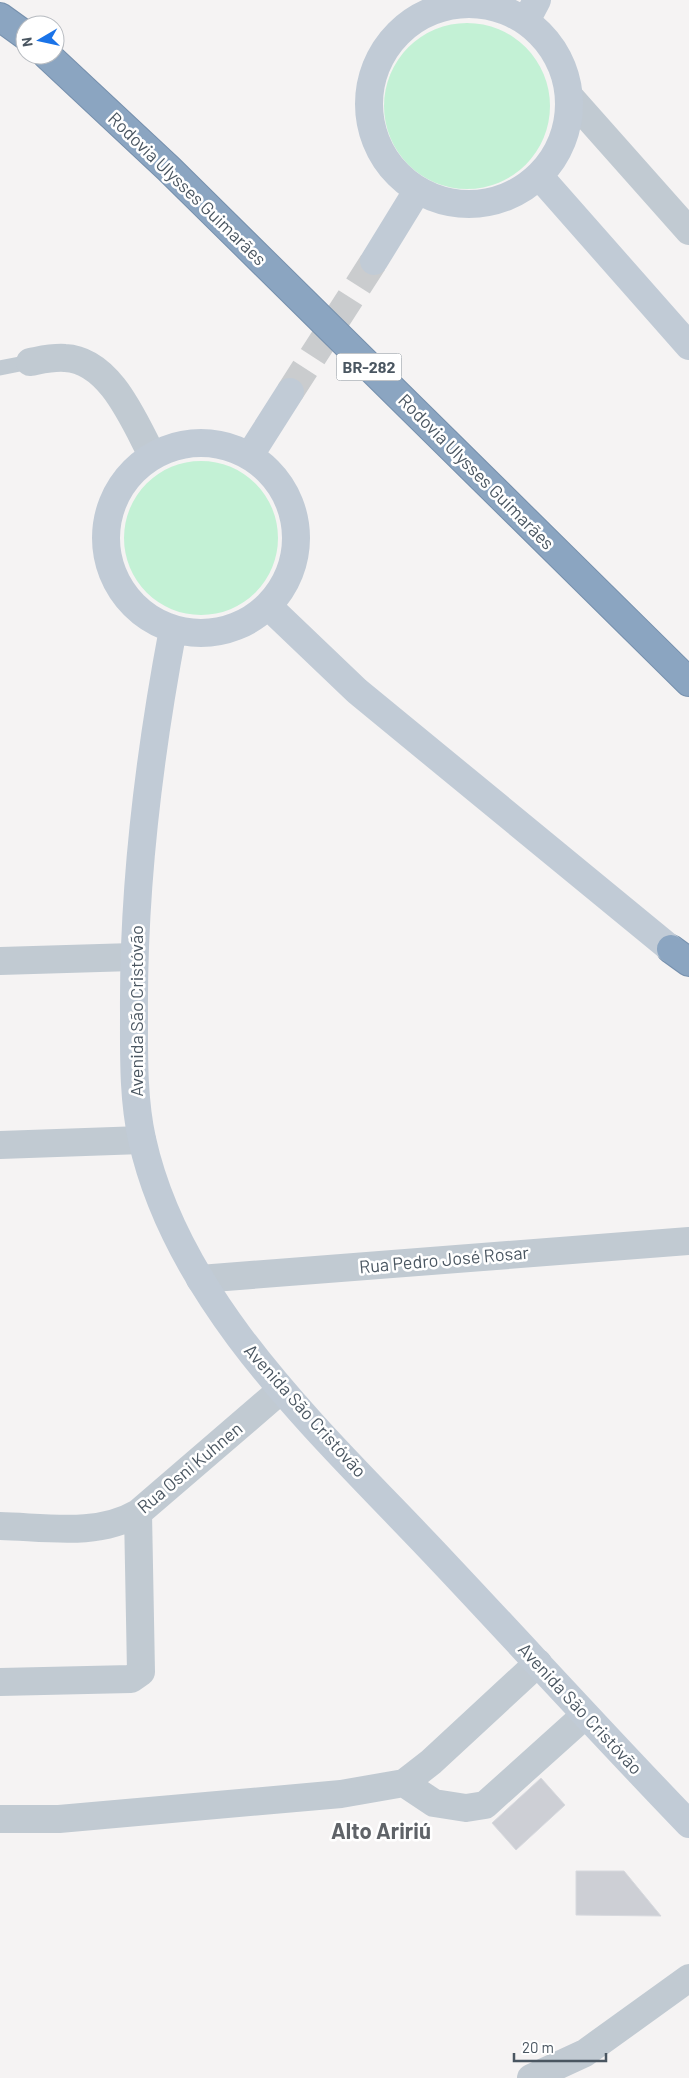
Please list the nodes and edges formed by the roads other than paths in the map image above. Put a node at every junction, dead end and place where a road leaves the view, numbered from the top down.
1 (4, 0) edge
2 (531, 10) edge
3 (10, 25) edge
4 (58, 65) edge
5 (570, 97) junction
6 (540, 177) junction
7 (418, 191) junction
8 (689, 231) edge
9 (374, 261) tunnel mouth
10 (689, 346) edge
11 (30, 362) joint
12 (0, 368) edge
13 (290, 392) tunnel mouth
14 (152, 455) junction
15 (250, 456) junction
16 (268, 606) junction
17 (173, 629) junction
18 (689, 682) edge
19 (683, 954) edge
20 (133, 957) junction
21 (0, 961) edge
22 (142, 1140) junction
23 (0, 1145) edge
24 (689, 1240) edge
25 (200, 1279) junction
26 (282, 1390) junction
27 (138, 1514) junction
28 (0, 1526) edge
29 (538, 1664) junction
30 (0, 1682) edge
31 (584, 1716) junction
32 (404, 1782) junction
33 (0, 1820) edge
34 (689, 1824) edge
35 (689, 1978) edge
36 (531, 2078) edge

1 - 3 highway
2 - 5 main road
2 - 7 main road
4 - 18 highway, Rodovia Ulysses Guimarães / BR-282
5 - 6 main road
5 - 8 street
6 - 7 main road
6 - 10 main road
7 - 9 main road
11 - 12 lane
11 - 14 street
13 - 15 main road
14 - 15 main road
14 - 17 main road
15 - 16 main road
16 - 17 main road
16 - 19 main road
17 - 20 main road, Avenida São Cristóvão
20 - 21 street
20 - 22 main road, Avenida São Cristóvão
22 - 23 street
22 - 25 main road, Avenida São Cristóvão
24 - 25 street, Rua Pedro José Rosar
25 - 26 main road, Avenida São Cristóvão
26 - 27 street, Rua Osni Kuhnen
26 - 29 main road, Avenida São Cristóvão
27 - 28 street, Rua Osni Kuhnen
27 - 30 street
29 - 31 main road, Avenida São Cristóvão
29 - 32 street
31 - 32 street
31 - 34 main road, Avenida São Cristóvão
32 - 33 street
35 - 36 street

